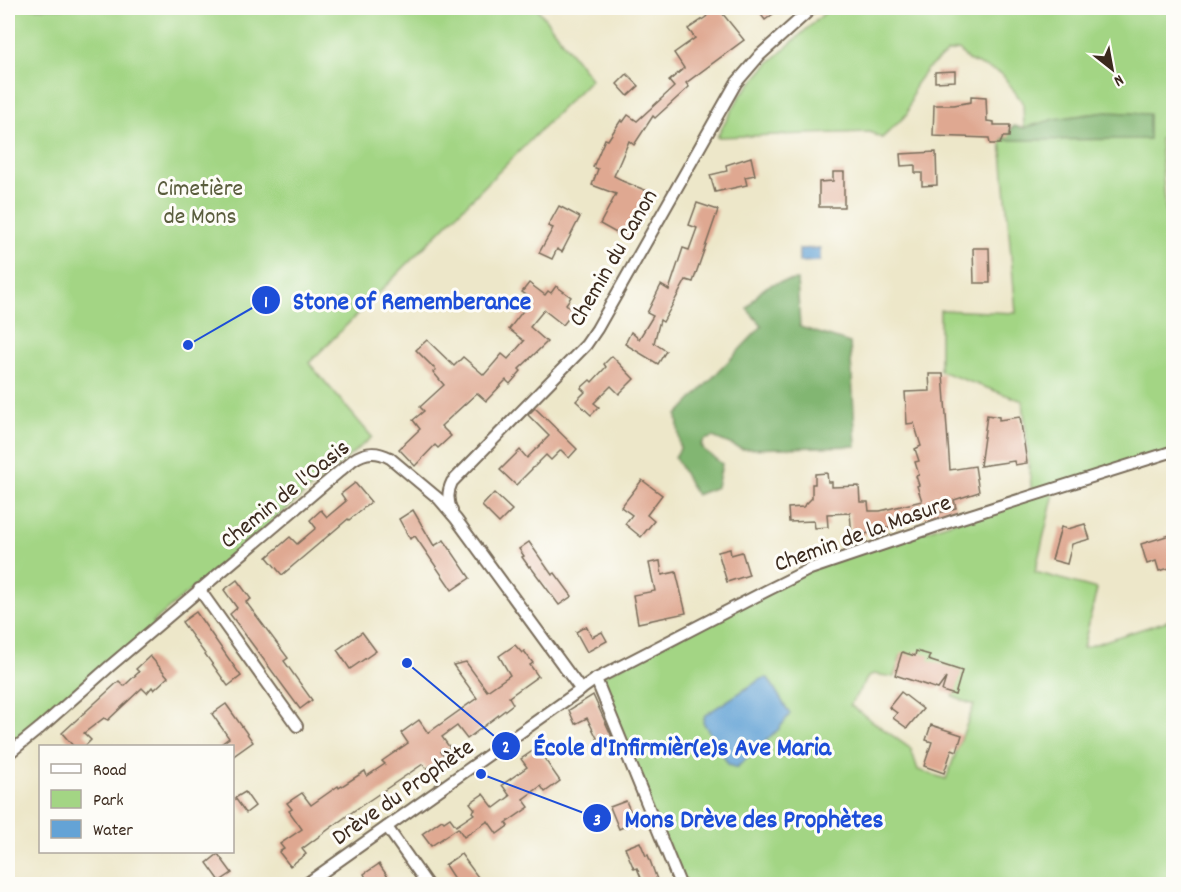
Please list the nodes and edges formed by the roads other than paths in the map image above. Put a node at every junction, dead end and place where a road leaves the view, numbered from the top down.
1 (812, 8) edge
2 (1173, 451) edge
3 (456, 519) junction
4 (200, 589) junction
5 (596, 679) junction
6 (580, 690) junction
7 (297, 726) dead end
8 (8, 754) edge
9 (387, 828) junction
10 (306, 885) edge
11 (427, 885) edge
12 (680, 885) edge

1 - 3 street, Chemin du Canon
2 - 5 street, Chemin de la Masure
3 - 4 street, Chemin de l'Oasis
3 - 6 street, Chemin de l'Oasis
4 - 7 street
4 - 8 street, Chemin de l'Oasis
5 - 6 street, Chemin de la Masure
5 - 12 street
6 - 9 street, Drève du Prophète
9 - 10 street, Drève du Prophète
9 - 11 street

